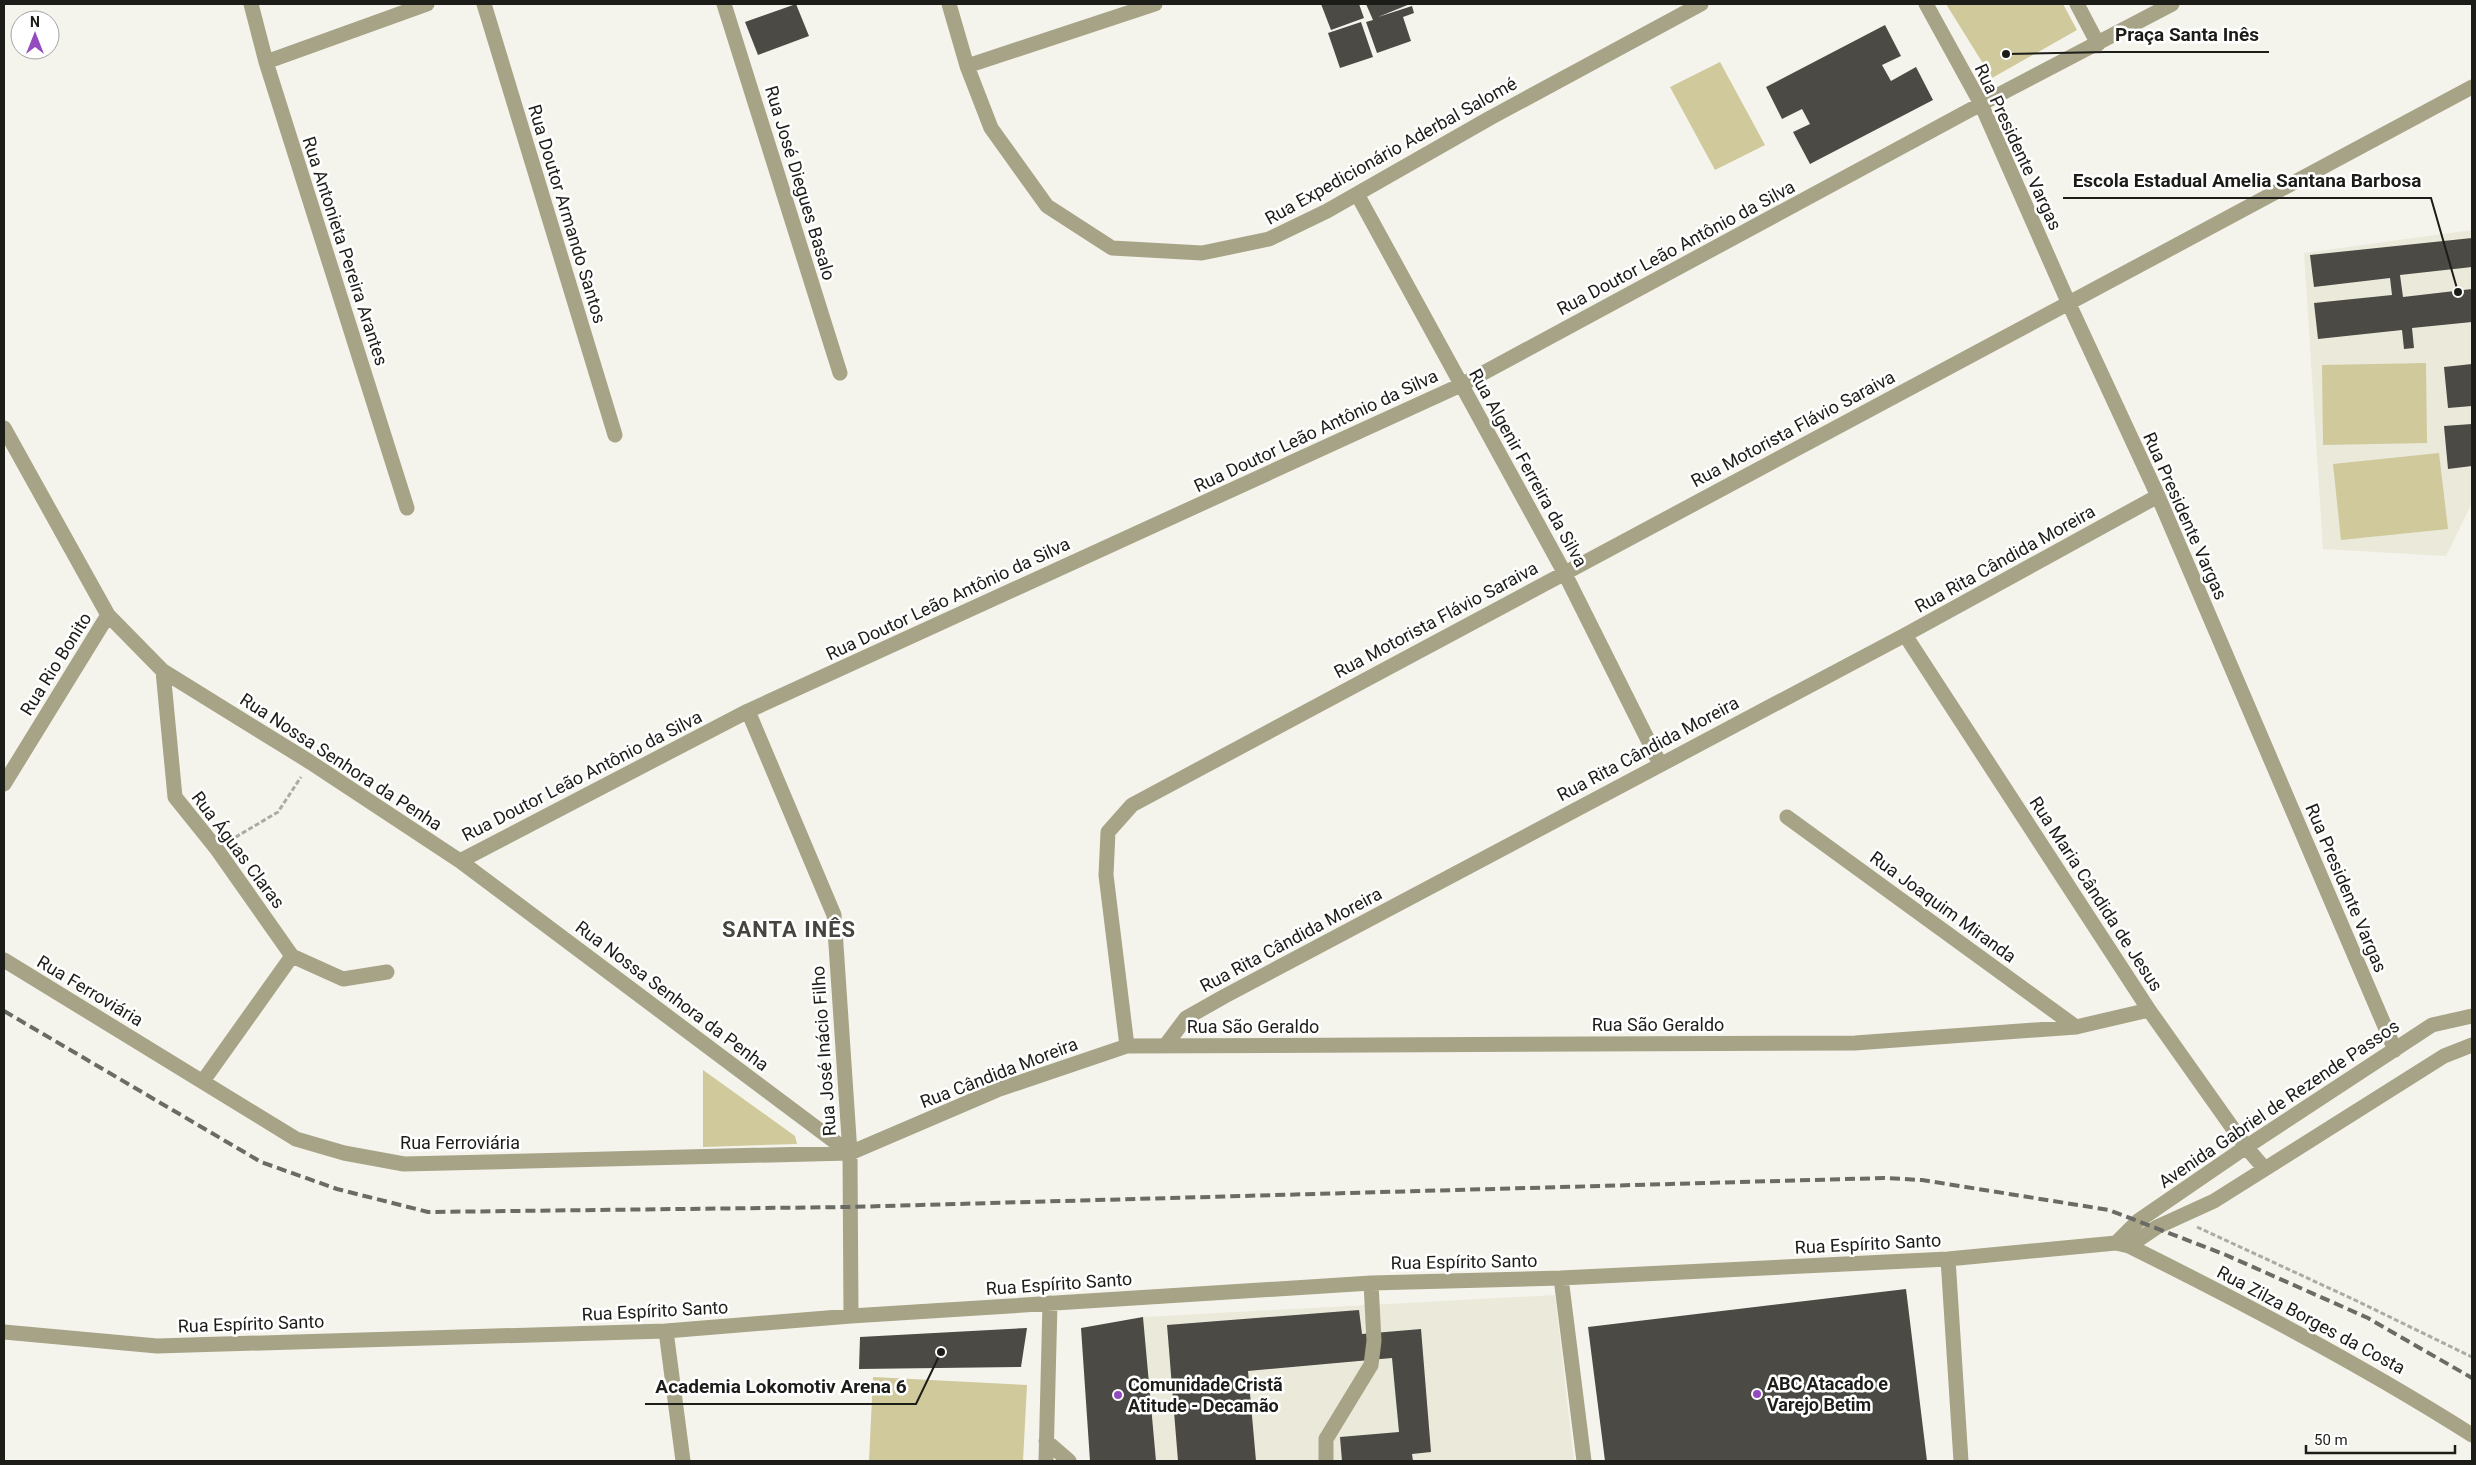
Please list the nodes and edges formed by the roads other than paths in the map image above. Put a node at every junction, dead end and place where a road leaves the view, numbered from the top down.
1 (251, 4) edge
2 (427, 4) edge
3 (484, 4) edge
4 (724, 4) edge
5 (949, 4) edge
6 (1154, 4) edge
7 (1701, 4) edge
8 (1926, 4) edge
9 (2077, 4) edge
10 (2172, 4) edge
11 (2098, 44) junction
12 (266, 62) junction
13 (967, 66) junction
14 (2472, 87) edge
15 (1981, 104) junction
16 (1357, 194) junction
17 (2069, 304) junction
18 (840, 373) dead end
19 (1462, 385) junction
20 (4, 428) edge
21 (614, 435) dead end
22 (2158, 496) junction
23 (407, 508) dead end
24 (1564, 572) junction
25 (108, 615) junction
26 (1905, 635) junction
27 (163, 671) junction
28 (748, 711) junction
29 (1660, 764) junction
30 (4, 784) edge
31 (1787, 817) dead end
32 (460, 861) junction
33 (292, 956) junction
34 (4, 960) edge
35 (387, 972) dead end
36 (2149, 1010) junction
37 (2472, 1016) edge
38 (2076, 1027) junction
39 (2472, 1045) edge
40 (1127, 1046) junction
41 (1166, 1046) junction
42 (2395, 1050) junction
43 (202, 1081) junction
44 (2246, 1147) junction
45 (850, 1152) junction
46 (2264, 1168) junction
47 (2122, 1244) junction
48 (1948, 1259) junction
49 (1561, 1278) junction
50 (1371, 1283) junction
51 (1050, 1303) junction
52 (851, 1316) junction
53 (666, 1331) junction
54 (4, 1332) edge
55 (2472, 1435) edge
56 (1046, 1441) junction
57 (683, 1461) edge
58 (1046, 1461) edge
59 (1069, 1461) edge
60 (1326, 1461) edge
61 (1584, 1461) edge
62 (1961, 1461) edge

1 - 12 street, Rua Antonieta Pereira Arantes
2 - 12 street
3 - 21 street, Rua Doutor Armando Santos
4 - 18 street, Rua José Diegues Basalo
5 - 13 street, Rua Expedicionário Aderbal Salomé
6 - 13 street
7 - 16 street, Rua Expedicionário Aderbal Salomé
8 - 15 street, Rua Presidente Vargas
9 - 11 street
10 - 11 street, Rua Doutor Leão Antônio da Silva
11 - 15 street, Rua Doutor Leão Antônio da Silva
12 - 23 street, Rua Antonieta Pereira Arantes
13 - 16 street, Rua Expedicionário Aderbal Salomé
14 - 17 street, Rua Motorista Flávio Saraiva
15 - 17 street, Rua Presidente Vargas
15 - 19 street, Rua Doutor Leão Antônio da Silva
16 - 19 street, Rua Algenir Ferreira da Silva
17 - 22 street, Rua Presidente Vargas
17 - 24 street, Rua Motorista Flávio Saraiva
19 - 24 street, Rua Algenir Ferreira da Silva
19 - 28 street, Rua Doutor Leão Antônio da Silva
20 - 25 street, Rua Nossa Senhora da Penha
22 - 26 street, Rua Rita Cândida Moreira
22 - 42 street, Rua Presidente Vargas
24 - 29 street, Rua Algenir Ferreira da Silva
24 - 40 street, Rua Motorista Flávio Saraiva
25 - 27 street, Rua Nossa Senhora da Penha
25 - 30 street, Rua Rio Bonito
26 - 29 street, Rua Rita Cândida Moreira
26 - 36 street, Rua Maria Cândida de Jesus
27 - 32 street, Rua Nossa Senhora da Penha
27 - 33 street, Rua Águas Claras
28 - 32 street, Rua Doutor Leão Antônio da Silva
28 - 45 street, Rua José Inácio Filho
29 - 41 street, Rua Rita Cândida Moreira
31 - 38 street, Rua Joaquim Miranda
32 - 45 street, Rua Nossa Senhora da Penha
33 - 35 street
33 - 43 street
34 - 43 street, Rua Ferroviária
36 - 38 street, Rua São Geraldo
36 - 44 street, Rua Maria Cândida de Jesus
37 - 42 street, Avenida Gabriel de Rezende Passos
38 - 41 street, Rua São Geraldo
39 - 46 street
40 - 41 street, Rua Cândida Moreira
40 - 45 street, Rua Cândida Moreira
42 - 44 street, Avenida Gabriel de Rezende Passos
43 - 45 street, Rua Ferroviária
44 - 46 street, Rua Maria Cândida de Jesus
44 - 47 street, Avenida Gabriel de Rezende Passos
45 - 52 street, Rua José Inácio Filho
46 - 47 street
47 - 48 street, Rua Espírito Santo
47 - 55 street, Rua Zilza Borges da Costa
48 - 49 street, Rua Espírito Santo
48 - 62 street
49 - 50 street, Rua Espírito Santo
49 - 61 street
50 - 51 street, Rua Espírito Santo
50 - 60 street
51 - 52 street, Rua Espírito Santo
51 - 56 street
52 - 53 street, Rua Espírito Santo
53 - 54 street, Rua Espírito Santo
53 - 57 street
56 - 58 street
56 - 59 street

